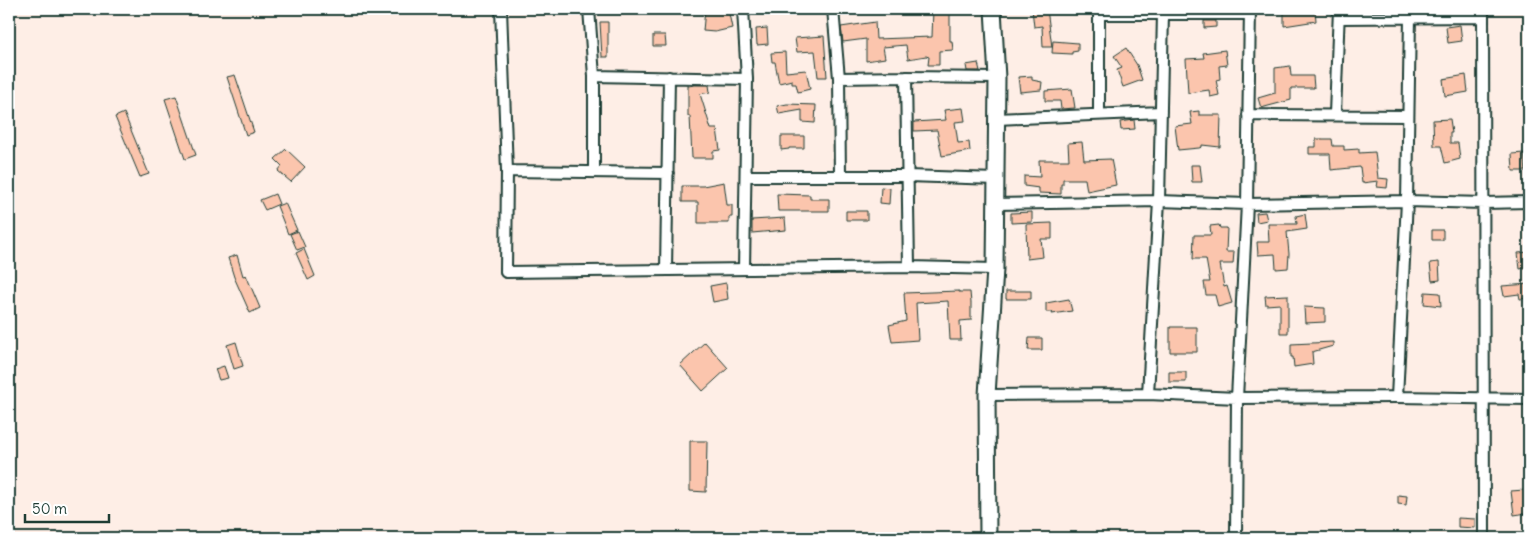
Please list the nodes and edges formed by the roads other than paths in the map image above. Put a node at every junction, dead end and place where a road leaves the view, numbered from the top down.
1 (501, 9) edge
2 (589, 9) edge
3 (743, 9) edge
4 (833, 9) edge
5 (992, 9) edge
6 (1099, 11) edge
7 (1250, 12) edge
8 (1163, 13) junction
9 (1339, 13) edge
10 (1483, 13) edge
11 (1410, 16) junction
12 (594, 76) junction
13 (669, 77) junction
14 (906, 77) junction
15 (839, 78) junction
16 (997, 78) junction
17 (747, 79) junction
18 (1161, 112) junction
19 (1098, 114) junction
20 (1248, 114) junction
21 (1335, 114) junction
22 (1408, 116) junction
23 (996, 119) junction
24 (507, 171) junction
25 (594, 172) junction
26 (668, 173) junction
27 (746, 176) junction
28 (840, 176) junction
29 (908, 176) junction
30 (996, 179) junction
31 (1159, 201) junction
32 (1407, 201) junction
33 (1529, 202) edge
34 (1484, 203) junction
35 (996, 204) junction
36 (1246, 204) junction
37 (909, 267) junction
38 (744, 269) junction
39 (995, 269) junction
40 (666, 270) junction
41 (1148, 394) junction
42 (988, 395) junction
43 (1397, 397) junction
44 (1237, 398) junction
45 (1484, 398) junction
46 (1529, 398) edge
47 (988, 538) edge
48 (1236, 538) edge
49 (1484, 538) edge

1 - 24 street
2 - 12 street
3 - 17 street
4 - 15 street
5 - 16 street
6 - 8 street
6 - 19 street
7 - 8 street
7 - 20 street
8 - 18 street
9 - 11 street
9 - 21 street
10 - 11 street
10 - 34 street
11 - 22 street
12 - 13 street
12 - 25 street
13 - 17 street
13 - 26 street
14 - 15 street
14 - 16 street
14 - 29 street
15 - 28 street
16 - 23 street
17 - 27 street
18 - 19 street
18 - 31 street
19 - 23 street
20 - 21 street
20 - 36 street
21 - 22 street
22 - 32 street
23 - 30 street
24 - 25 street
24 - 40 street
25 - 26 street
26 - 40 street
27 - 28 street
27 - 38 street
28 - 29 street
29 - 30 street
29 - 37 street
30 - 35 street
31 - 35 street
31 - 36 street
31 - 41 street
32 - 34 street
32 - 36 street
32 - 43 street
33 - 34 street
34 - 45 street
35 - 39 street
36 - 44 street
37 - 38 street
37 - 39 street
38 - 40 street
39 - 42 street
41 - 42 street
41 - 44 street
42 - 47 street
43 - 44 street
43 - 45 street
44 - 48 street
45 - 46 street
45 - 49 street

